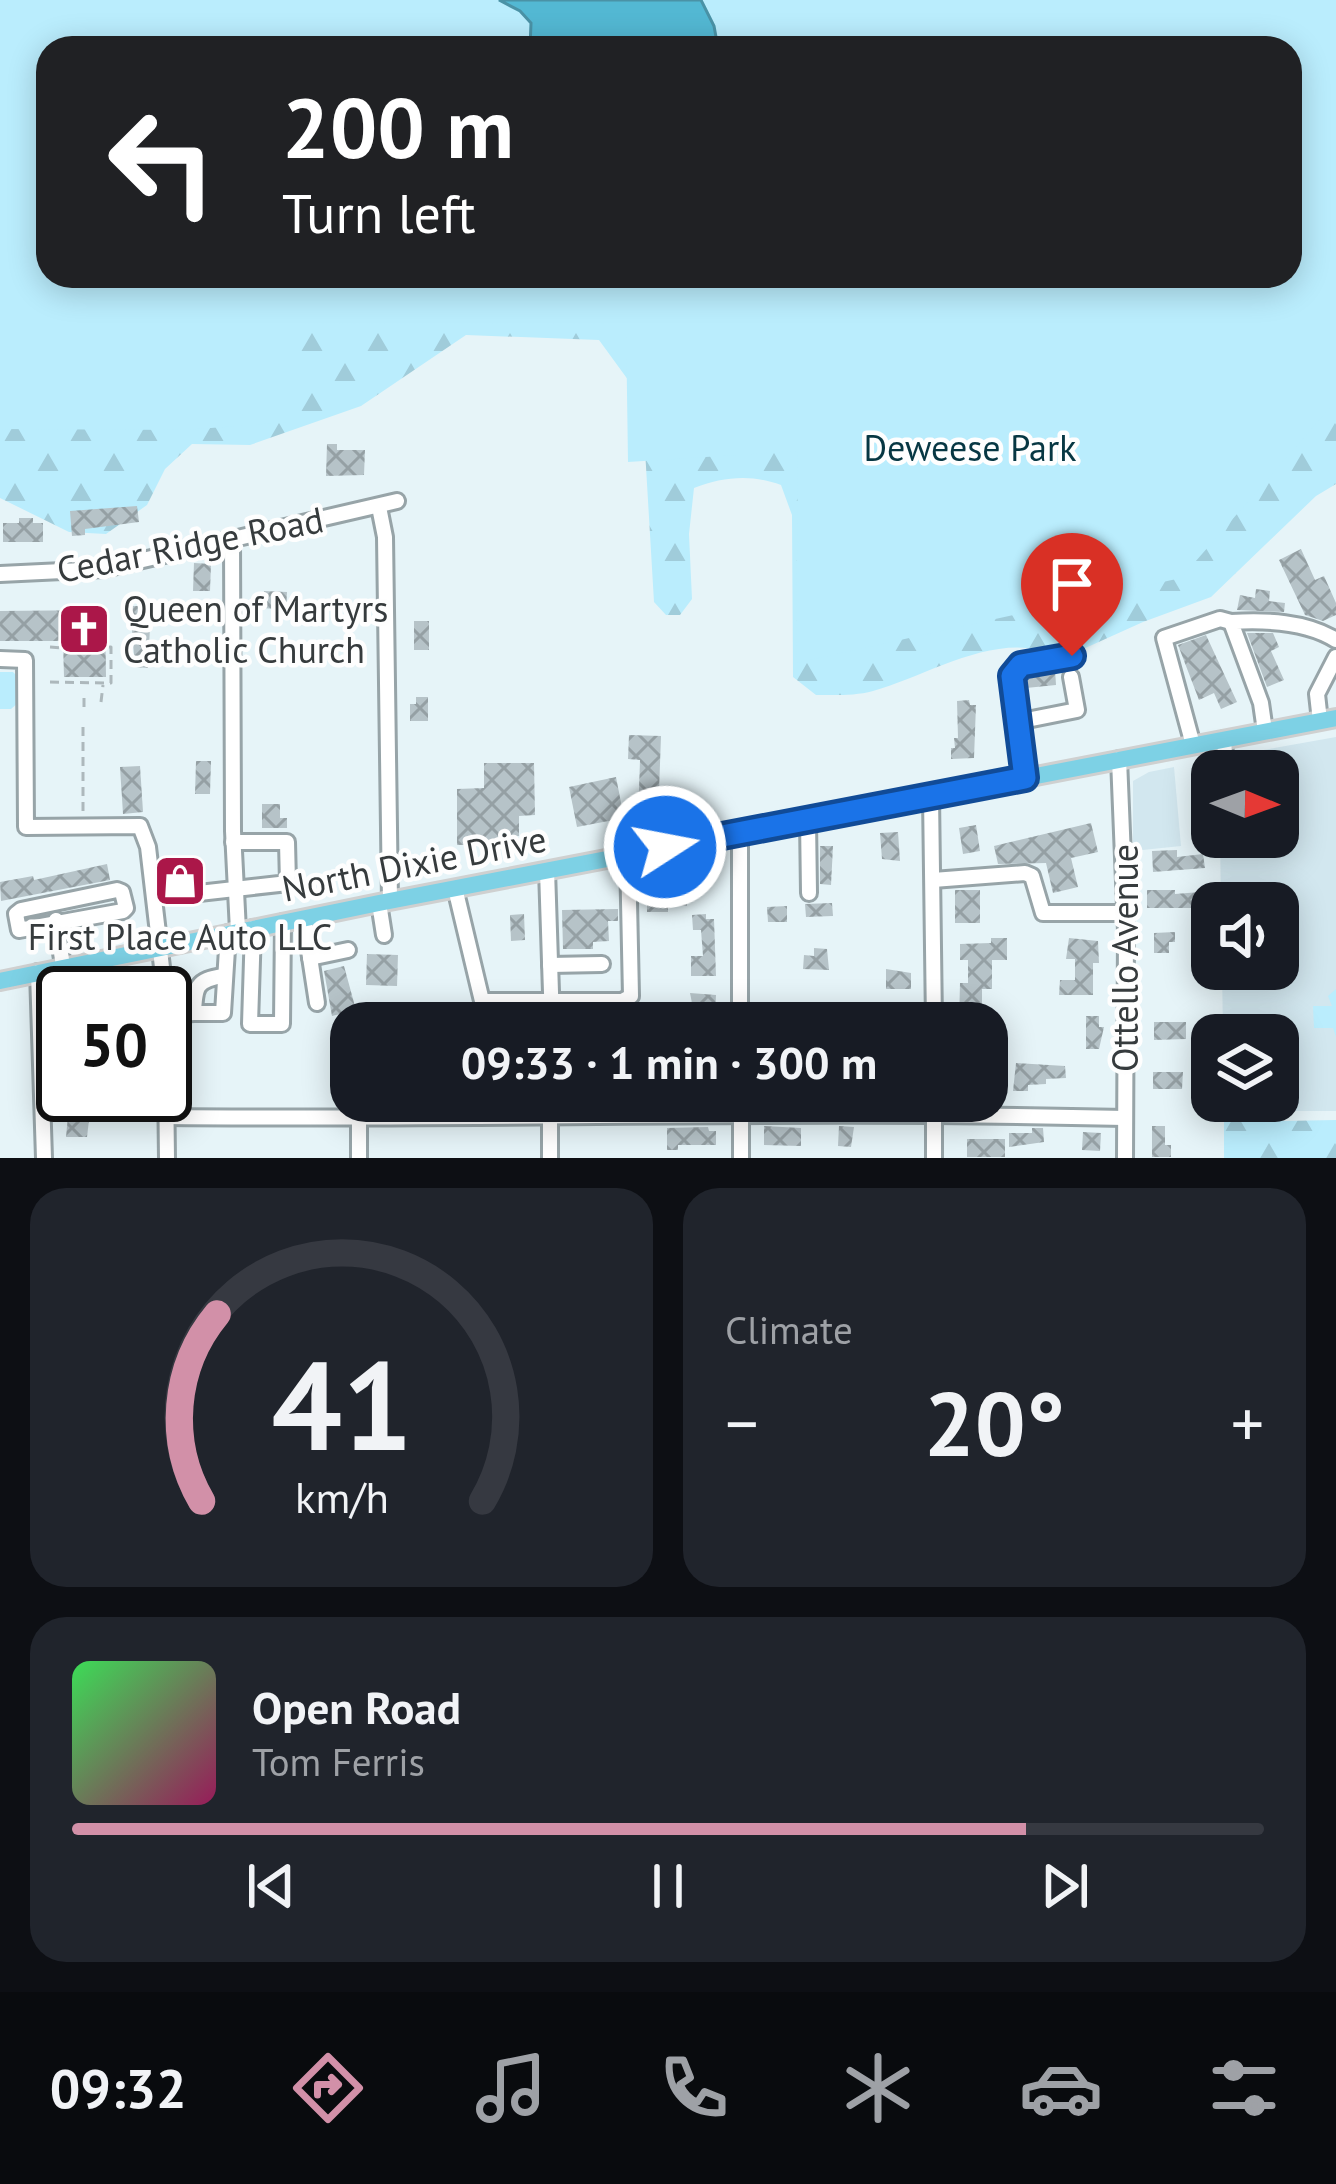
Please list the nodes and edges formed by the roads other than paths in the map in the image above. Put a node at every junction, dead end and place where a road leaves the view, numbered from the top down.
1 (397, 501) dead end
2 (380, 507) junction
3 (232, 538) junction
4 (0, 574) edge
5 (1231, 622) junction
6 (1336, 640) edge
7 (1072, 656) dead end
8 (1336, 658) edge
9 (0, 659) edge
10 (1071, 677) dead end
11 (1328, 719) edge
12 (1017, 722) junction
13 (1265, 731) junction
14 (1224, 739) junction
15 (1193, 745) junction
16 (1225, 750) edge
17 (1119, 759) junction
18 (1025, 778) junction
19 (931, 796) junction
20 (808, 820) junction
21 (740, 833) junction
22 (233, 842) junction
23 (628, 854) junction
24 (547, 870) junction
25 (933, 880) junction
26 (234, 887) junction
27 (455, 888) junction
28 (809, 893) dead end
29 (181, 895) dead end
30 (384, 902) junction
31 (52, 904) junction
32 (1125, 914) junction
33 (304, 918) junction
34 (284, 922) junction
35 (56, 924) junction
36 (239, 931) junction
37 (384, 935) dead end
38 (158, 947) junction
39 (348, 950) dead end
40 (310, 958) junction
41 (550, 964) junction
42 (602, 964) dead end
43 (63, 966) joint
44 (161, 966) edge
45 (36, 972) edge
46 (223, 976) junction
47 (0, 981) edge
48 (482, 1000) joint
49 (551, 1002) junction
50 (740, 1002) edge
51 (934, 1002) edge
52 (317, 1003) dead end
53 (194, 1013) joint
54 (1008, 1111) edge
55 (192, 1118) edge
56 (1125, 1118) junction
57 (330, 1119) edge
58 (43, 1122) edge
59 (167, 1122) edge
60 (359, 1122) edge
61 (550, 1122) edge
62 (741, 1122) edge
63 (934, 1122) edge
64 (44, 1158) edge
65 (167, 1158) edge
66 (359, 1158) edge
67 (550, 1158) edge
68 (741, 1158) edge
69 (934, 1158) edge
70 (1125, 1158) edge

1 - 2 street, Cedar Ridge Road
2 - 3 street, Cedar Ridge Road
2 - 30 street
3 - 4 street, Cedar Ridge Road
3 - 22 street
5 - 6 street
5 - 13 street
5 - 15 street
7 - 12 street
8 - 11 street
9 - 38 street
10 - 12 street
11 - 13 main road, North Dixie Drive
12 - 18 street
13 - 14 main road, North Dixie Drive
14 - 15 main road, North Dixie Drive
14 - 16 street
15 - 17 main road, North Dixie Drive
17 - 18 main road, North Dixie Drive
17 - 32 street, Ottello Avenue
18 - 19 main road, North Dixie Drive
19 - 20 main road, North Dixie Drive
19 - 25 street
20 - 21 main road, North Dixie Drive
20 - 28 street
21 - 23 main road, North Dixie Drive
21 - 50 street
22 - 26 street
22 - 26 street
23 - 24 main road, North Dixie Drive
23 - 49 street
24 - 27 main road, North Dixie Drive
24 - 41 street
25 - 32 street
25 - 51 street
26 - 29 street
26 - 36 street
27 - 30 main road, North Dixie Drive
27 - 48 street
30 - 33 main road, North Dixie Drive
30 - 37 street
31 - 35 street
31 - 35 street
31 - 35 street
32 - 56 street, Ottello Avenue
33 - 34 main road, North Dixie Drive
33 - 40 street
34 - 36 main road, North Dixie Drive
34 - 36 street
35 - 43 street
36 - 38 main road, North Dixie Drive
36 - 46 street
38 - 43 main road, North Dixie Drive
38 - 44 street
39 - 40 street
40 - 52 street
41 - 42 street
41 - 49 street
45 - 47 main road, North Dixie Drive
46 - 53 street
46 - 53 street
48 - 49 street
54 - 56 street
55 - 57 street
56 - 70 street, Ottello Avenue
58 - 64 street
59 - 65 street
60 - 66 street
61 - 67 street
62 - 68 street
63 - 69 street

